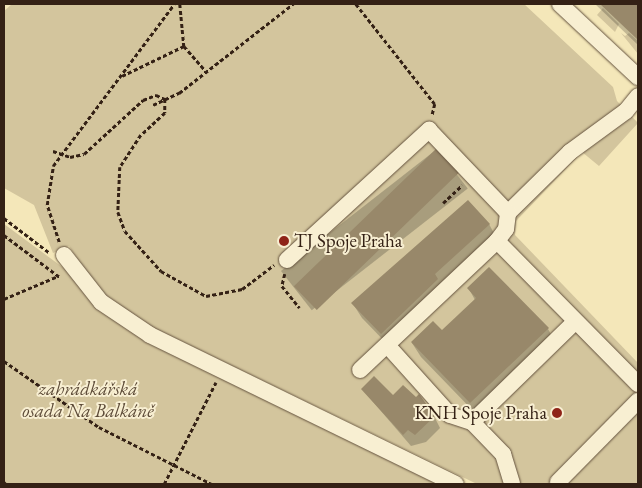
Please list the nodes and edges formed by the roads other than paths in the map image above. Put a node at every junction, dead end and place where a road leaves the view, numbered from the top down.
1 (560, 4) edge
2 (638, 77) edge
3 (638, 96) edge
4 (508, 213) junction
5 (497, 240) junction
6 (287, 260) road end
7 (68, 262) road end
8 (575, 322) junction
9 (387, 345) junction
10 (360, 370) dead end
11 (638, 384) edge
12 (638, 401) edge
13 (472, 422) junction
14 (558, 482) dead end
15 (456, 484) edge
16 (512, 484) edge

1 - 2 street
3 - 4 street
4 - 5 street
4 - 6 street
5 - 8 street
5 - 9 street
7 - 15 street
8 - 11 street
8 - 13 street
9 - 10 street
9 - 13 street
12 - 14 street
13 - 16 street

